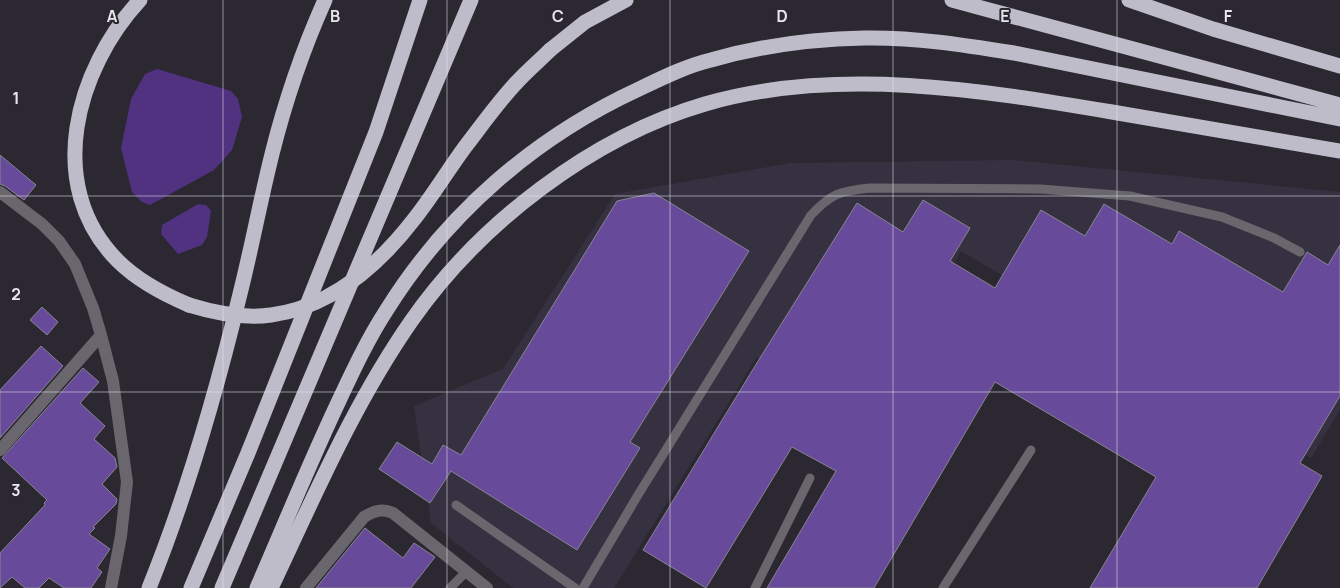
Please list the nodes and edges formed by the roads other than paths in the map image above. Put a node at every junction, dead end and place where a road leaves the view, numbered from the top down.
1 (140, 0) edge
2 (325, 0) edge
3 (420, 0) edge
4 (471, 0) edge
5 (626, 0) edge
6 (952, 0) edge
7 (1129, 0) edge
8 (1340, 66) edge
9 (1340, 105) edge
10 (1340, 119) edge
11 (1340, 151) edge
12 (0, 192) edge
13 (1300, 252) dead end
14 (100, 335) junction
15 (0, 450) edge
16 (1031, 450) dead end
17 (810, 478) dead end
18 (456, 505) dead end
19 (466, 572) junction
20 (111, 588) edge
21 (149, 588) edge
22 (191, 588) edge
23 (222, 588) edge
24 (257, 588) edge
25 (270, 588) edge
26 (306, 588) edge
27 (450, 588) edge
28 (488, 588) edge
29 (575, 588) edge
30 (583, 588) edge
31 (755, 588) edge
32 (943, 588) edge

1 - 5 highway, bridge
2 - 21 highway
3 - 22 highway
4 - 23 highway
6 - 9 highway
7 - 8 highway
10 - 24 highway
11 - 25 highway
12 - 14 street
13 - 30 lane
14 - 15 street
14 - 20 street
16 - 32 lane
17 - 31 lane
18 - 29 lane
19 - 26 street
19 - 27 lane
19 - 28 street

